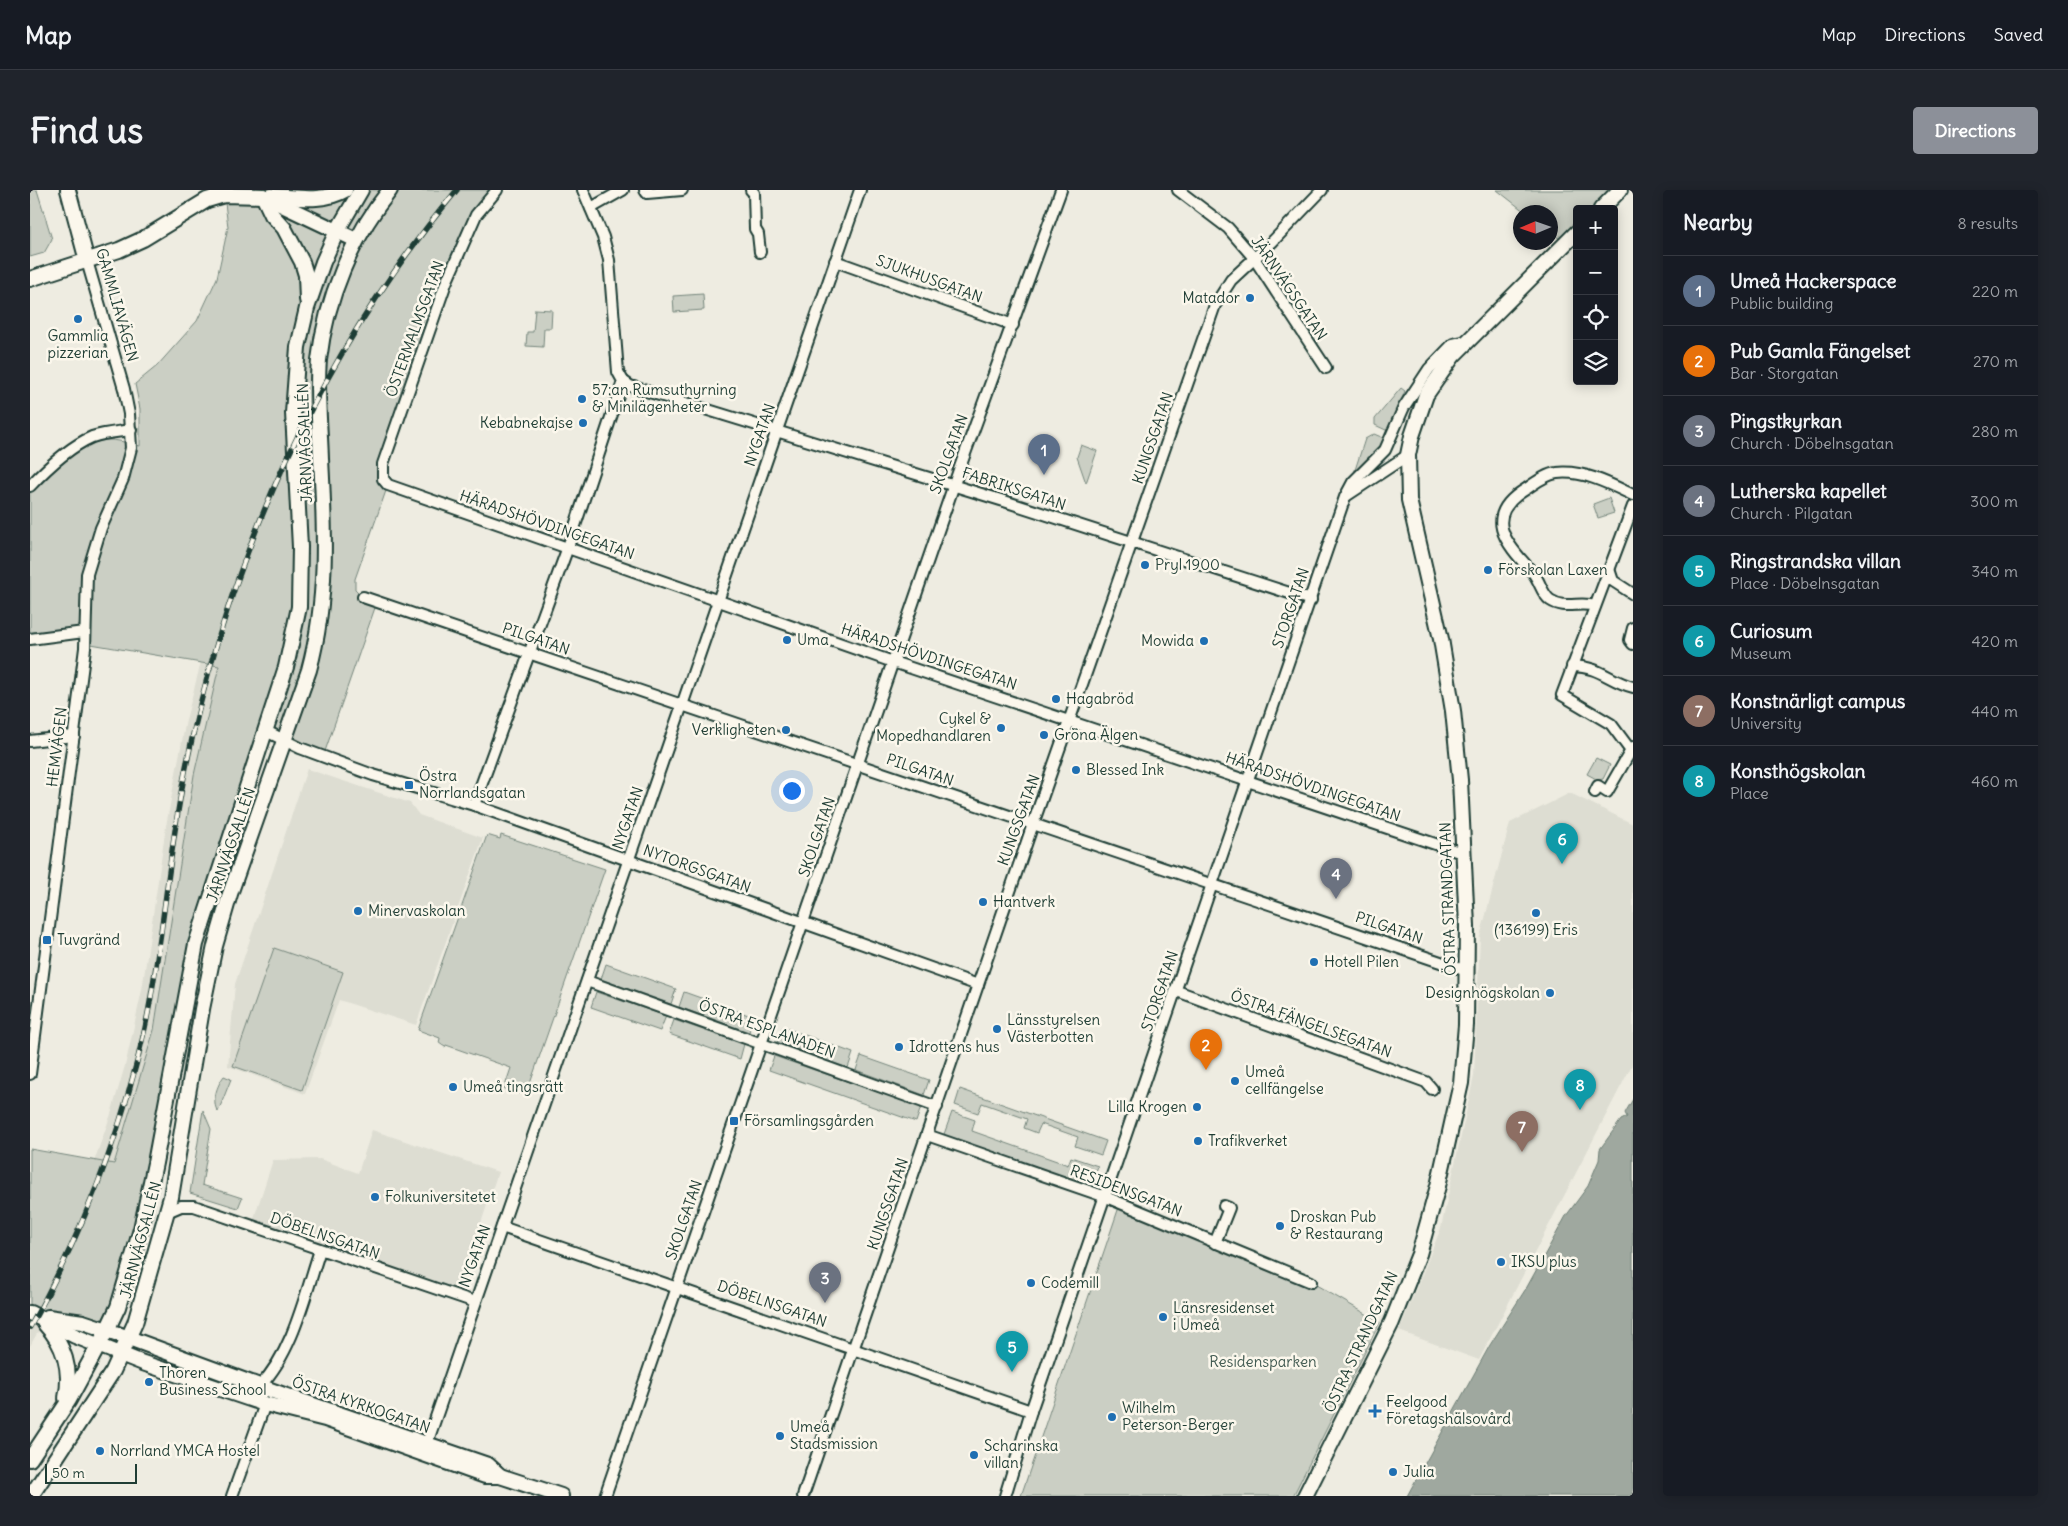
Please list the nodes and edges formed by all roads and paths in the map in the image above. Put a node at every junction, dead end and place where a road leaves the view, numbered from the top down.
1 (68, 190) edge
2 (345, 190) edge
3 (361, 190) edge
4 (390, 190) edge
5 (496, 190) edge
6 (583, 190) edge
7 (623, 190) edge
8 (645, 190) edge
9 (682, 190) edge
10 (750, 190) edge
11 (860, 190) edge
12 (1061, 190) edge
13 (1178, 190) edge
14 (1322, 190) edge
15 (1620, 190) edge
16 (261, 193) edge
17 (1605, 205) edge
18 (591, 208) junction
19 (337, 231) junction
20 (1573, 236) edge
21 (356, 240) junction
22 (760, 252) dead end
23 (1254, 258) junction
24 (87, 261) junction
25 (835, 261) junction
26 (30, 279) edge
27 (307, 308) junction
28 (1013, 325) junction
29 (1467, 341) junction
30 (1326, 368) dead end
31 (623, 381) junction
32 (131, 430) junction
33 (778, 430) junction
34 (1408, 455) junction
35 (34, 477) edge
36 (388, 485) joint
37 (954, 485) junction
38 (30, 486) edge
39 (1633, 495) edge
40 (1346, 497) junction
41 (1633, 506) edge
42 (1133, 542) junction
43 (568, 547) junction
44 (1609, 569) junction
45 (1633, 594) edge
46 (363, 597) dead end
47 (1311, 600) junction
48 (718, 602) junction
49 (1595, 606) junction
50 (1633, 628) edge
51 (84, 632) junction
52 (30, 640) edge
53 (1633, 644) edge
54 (528, 652) junction
55 (893, 662) junction
56 (1572, 666) junction
57 (1633, 687) edge
58 (683, 704) junction
59 (1071, 720) junction
60 (266, 731) junction
61 (74, 736) junction
62 (286, 739) junction
63 (30, 741) edge
64 (1632, 749) edge
65 (857, 765) junction
66 (1248, 781) junction
67 (1595, 792) dead end
68 (474, 805) junction
69 (1033, 824) junction
70 (1462, 853) junction
71 (629, 860) junction
72 (1214, 884) junction
73 (804, 923) junction
74 (1467, 971) junction
75 (587, 981) junction
76 (978, 985) junction
77 (1177, 991) junction
78 (761, 1043) junction
79 (30, 1074) edge
80 (1432, 1089) dead end
81 (937, 1107) junction
82 (927, 1135) junction
83 (1106, 1198) junction
84 (1224, 1206) dead end
85 (167, 1212) junction
86 (502, 1227) junction
87 (1215, 1243) junction
88 (320, 1250) junction
89 (1311, 1282) dead end
90 (677, 1287) junction
91 (475, 1302) junction
92 (34, 1314) edge
93 (107, 1330) junction
94 (128, 1339) junction
95 (100, 1346) junction
96 (854, 1347) junction
97 (121, 1354) junction
98 (260, 1386) junction
99 (265, 1404) junction
100 (1031, 1411) junction
101 (62, 1412) junction
102 (425, 1450) junction
103 (30, 1459) edge
104 (31, 1496) edge
105 (232, 1496) edge
106 (561, 1496) edge
107 (605, 1496) edge
108 (803, 1496) edge
109 (1005, 1496) edge
110 (1305, 1496) edge

1 - 24 main road, GAMMLIAVÄGEN
2 - 16 main road
3 - 19 main road, JÄRNVÄGSALLÉN
4 - 21 main road, JÄRNVÄGSALLÉN
5 - 36 street, ÖSTERMALMSGATAN
6 - 18 street
7 - 18 street
8 - 9 street
10 - 22 street
11 - 25 street, NYGATAN
12 - 28 street, SKOLGATAN
13 - 23 street, JÄRNVÄGSGATAN
14 - 23 street, KUNGSGATAN
15 - 17 main road
16 - 19 main road
16 - 24 main road
16 - 27 main road
18 - 31 street
19 - 21 main road
19 - 27 main road, JÄRNVÄGSALLÉN
20 - 29 main road, STORGATAN
21 - 62 main road, JÄRNVÄGSALLÉN
23 - 30 street, JÄRNVÄGSGATAN
23 - 42 street, KUNGSGATAN
24 - 26 main road
24 - 32 street, GAMMLIAVÄGEN
25 - 28 street, SJUKHUSGATAN
25 - 33 street, NYGATAN
27 - 60 main road, JÄRNVÄGSALLÉN
28 - 37 street, SKOLGATAN
29 - 34 main road, STORGATAN
29 - 40 street, STORGATAN
31 - 33 street, FABRIKSGATAN
31 - 43 street
32 - 35 street
32 - 51 street, HEMVÄGEN
33 - 37 street, FABRIKSGATAN
33 - 48 street, NYGATAN
34 - 40 street
34 - 70 main road, ÖSTRA STRANDGATAN
35 - 38 street
36 - 43 street, HÄRADSHÖVDINGEGATAN
37 - 42 street, FABRIKSGATAN
37 - 55 street, SKOLGATAN
39 - 49 street
40 - 47 street, STORGATAN
41 - 44 street
42 - 47 street, FABRIKSGATAN
42 - 59 street, KUNGSGATAN
43 - 48 street, HÄRADSHÖVDINGEGATAN
43 - 54 street
44 - 45 street
44 - 49 street
46 - 54 street, PILGATAN
47 - 66 street, STORGATAN
48 - 55 street, HÄRADSHÖVDINGEGATAN
48 - 58 street, NYGATAN
49 - 56 street
50 - 53 street
51 - 52 street
51 - 61 street, HEMVÄGEN
54 - 58 street, PILGATAN
54 - 68 street
55 - 59 street, HÄRADSHÖVDINGEGATAN
55 - 65 street, SKOLGATAN
56 - 57 street
56 - 64 street
58 - 65 street, PILGATAN
58 - 71 street, NYGATAN
59 - 66 street, HÄRADSHÖVDINGEGATAN
59 - 69 street, KUNGSGATAN
60 - 62 street, NYTORGSGATAN
60 - 93 main road, JÄRNVÄGSALLÉN
61 - 63 street
61 - 79 street, HEMVÄGEN
62 - 68 street, NYTORGSGATAN
62 - 85 main road, JÄRNVÄGSALLÉN
64 - 67 street
65 - 69 street, PILGATAN
65 - 73 street, SKOLGATAN
66 - 70 street, HÄRADSHÖVDINGEGATAN
66 - 72 street, STORGATAN
68 - 71 street, NYTORGSGATAN
69 - 72 street, PILGATAN
69 - 76 street, KUNGSGATAN
70 - 74 main road, ÖSTRA STRANDGATAN
71 - 73 street, NYTORGSGATAN
71 - 75 street, NYGATAN
72 - 74 street, PILGATAN
72 - 77 street, STORGATAN
73 - 76 street, NYTORGSGATAN
73 - 78 street, SKOLGATAN
74 - 110 main road, ÖSTRA STRANDGATAN
75 - 78 street, ÖSTRA ESPLANADEN
75 - 86 street, NYGATAN
76 - 81 street, KUNGSGATAN
77 - 80 street, ÖSTRA FÄNGELSEGATAN
77 - 83 street, STORGATAN
78 - 81 street, ÖSTRA ESPLANADEN
78 - 90 street, SKOLGATAN
81 - 82 street, KUNGSGATAN
82 - 83 street, RESIDENSGATAN
82 - 96 street, KUNGSGATAN
83 - 87 street, RESIDENSGATAN
83 - 100 street, STORGATAN
84 - 87 street
85 - 88 street, DÖBELNSGATAN
85 - 94 main road, JÄRNVÄGSALLÉN
86 - 90 street, DÖBELNSGATAN
86 - 91 street, NYGATAN
87 - 89 street, RESIDENSGATAN
88 - 91 street, DÖBELNSGATAN
88 - 98 street
90 - 96 street, DÖBELNSGATAN
90 - 107 street, SKOLGATAN
91 - 102 street, NYGATAN
92 - 93 main road, ÖSTRA KYRKOGATAN
92 - 95 main road, ÖSTRA KYRKOGATAN
92 - 101 main road
93 - 94 main road, ÖSTRA KYRKOGATAN
93 - 95 main road, JÄRNVÄGSALLÉN
94 - 97 main road, JÄRNVÄGSALLÉN
94 - 98 main road, ÖSTRA KYRKOGATAN
95 - 97 main road, ÖSTRA KYRKOGATAN
95 - 101 main road, JÄRNVÄGSALLÉN
96 - 100 street, DÖBELNSGATAN
96 - 108 street, KUNGSGATAN
97 - 99 main road, ÖSTRA KYRKOGATAN
97 - 104 main road, JÄRNVÄGSALLÉN
98 - 102 main road, ÖSTRA KYRKOGATAN
99 - 102 main road, ÖSTRA KYRKOGATAN
99 - 105 street
100 - 109 street, STORGATAN
101 - 103 main road, JÄRNVÄGSALLÉN
102 - 106 main road, ÖSTRA KYRKOGATAN

